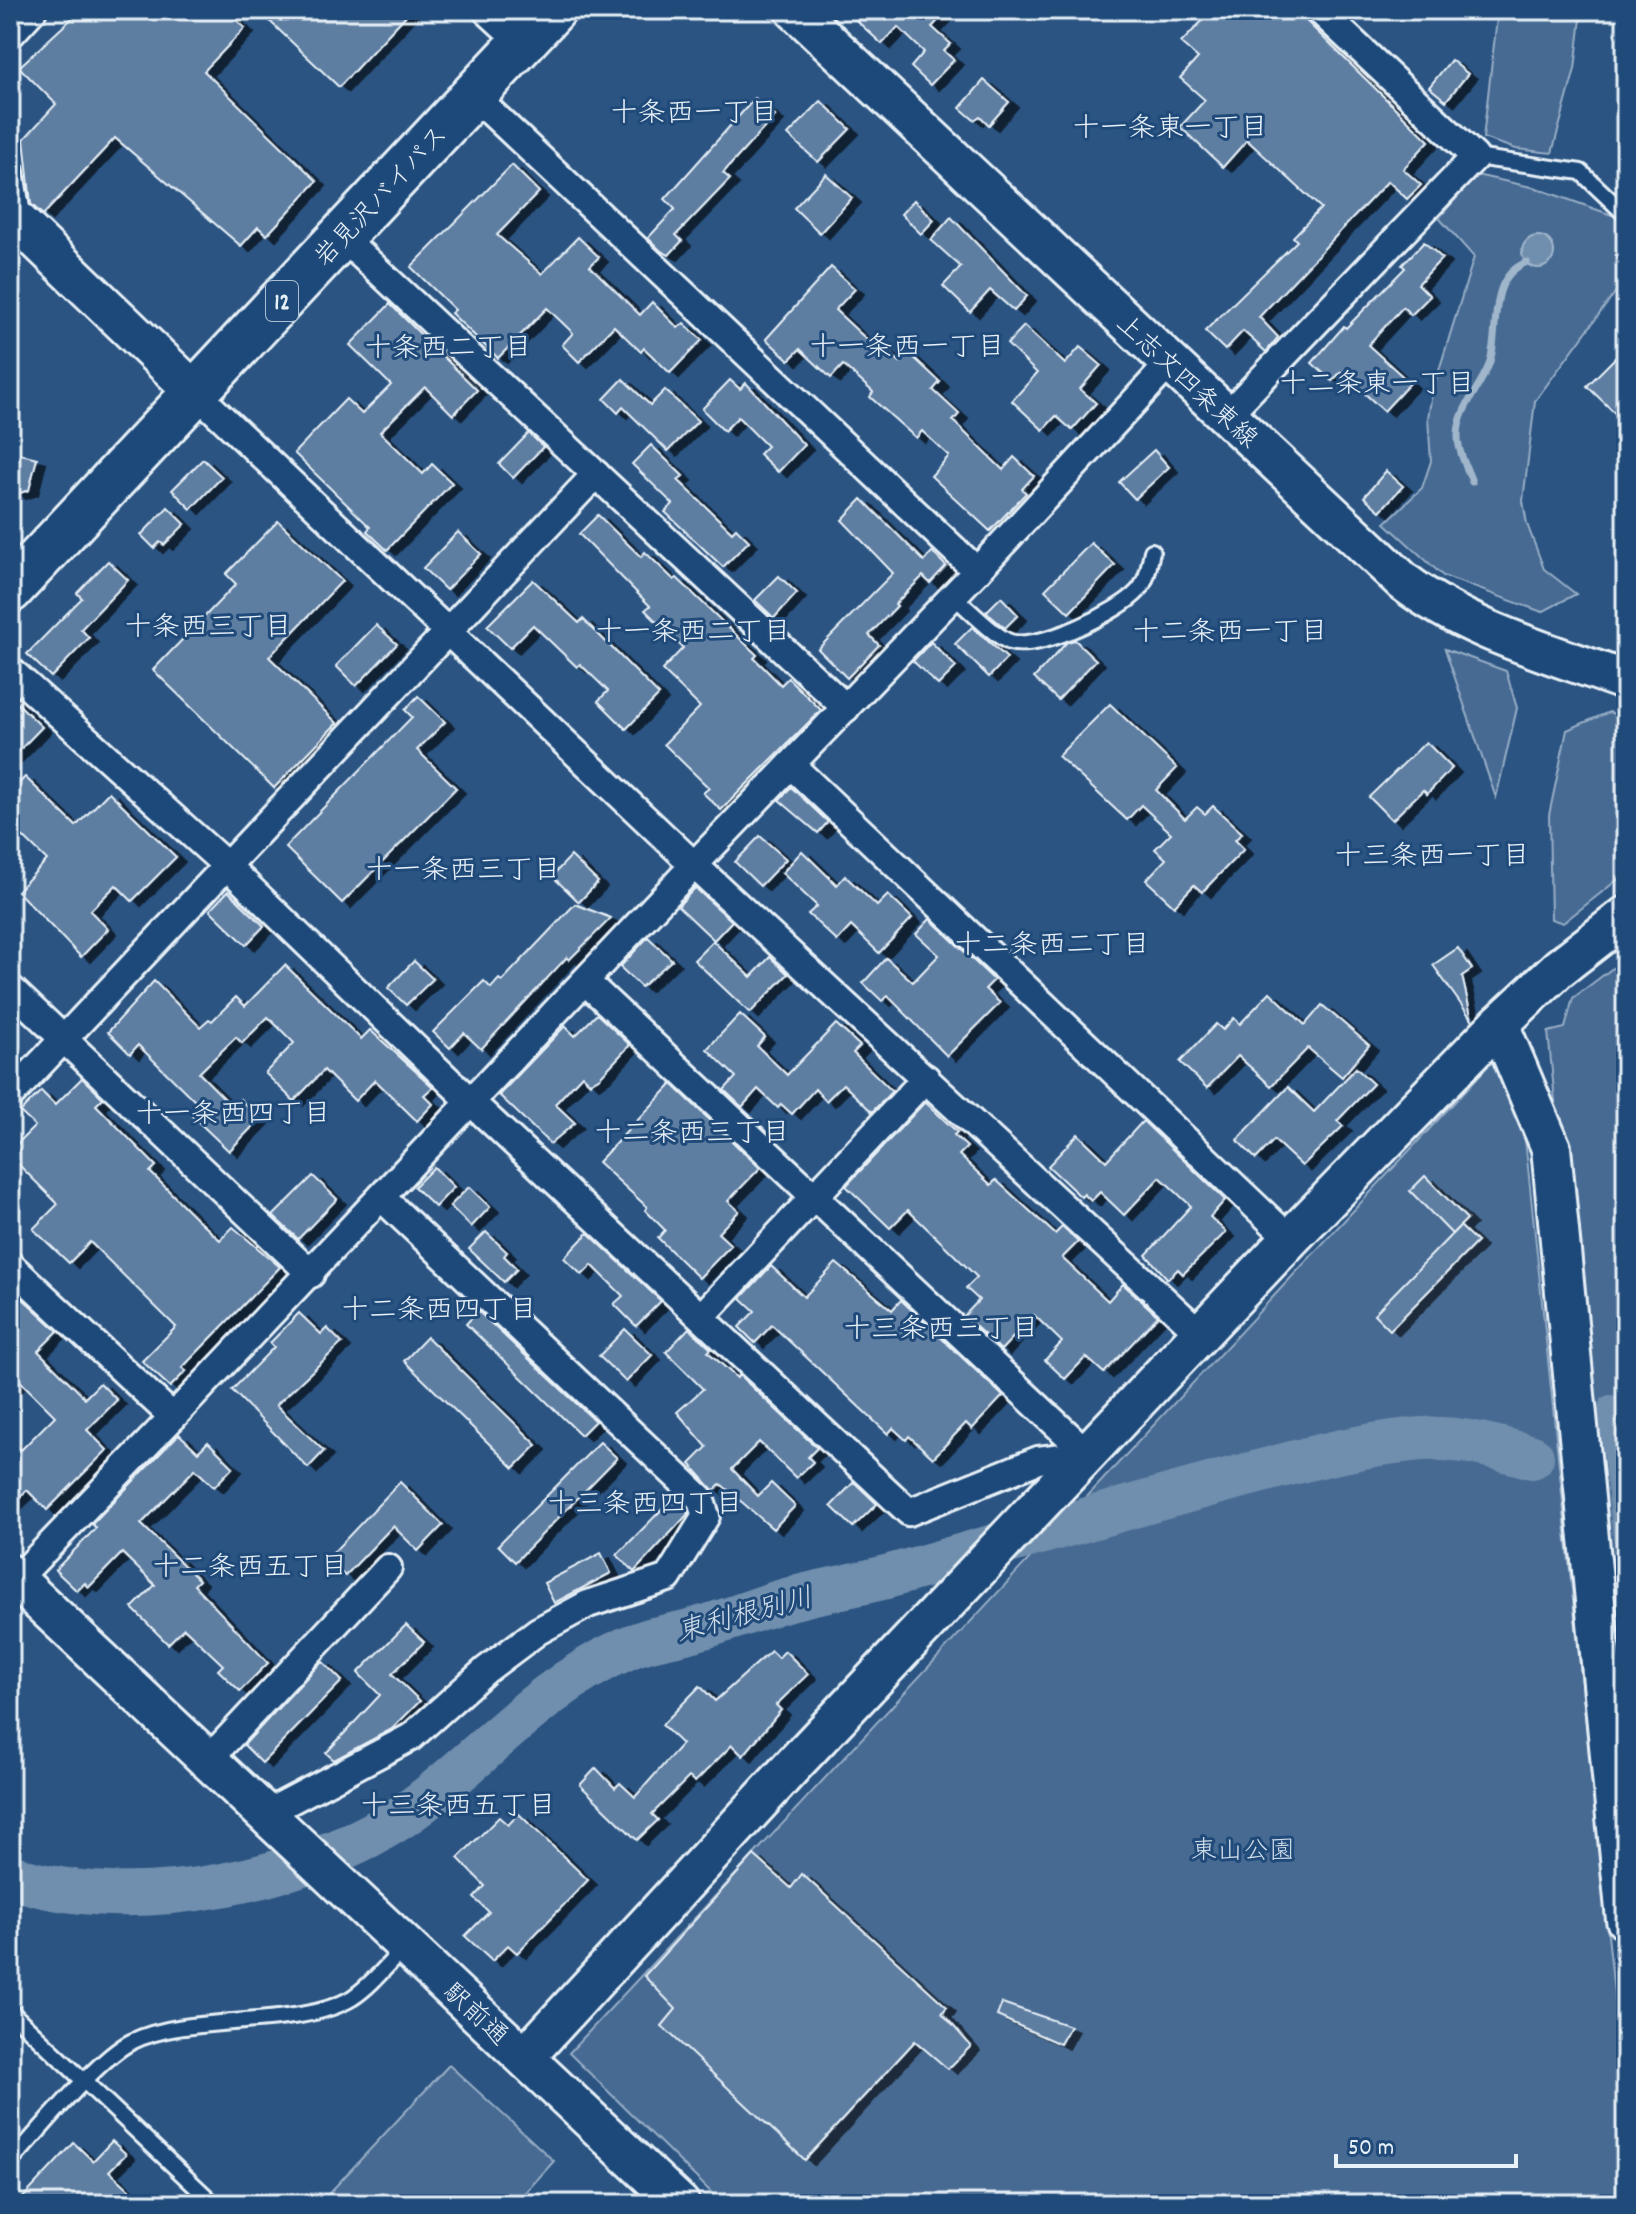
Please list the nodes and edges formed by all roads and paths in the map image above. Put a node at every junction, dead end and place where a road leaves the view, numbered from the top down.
1 (33, 10) edge
2 (486, 10) edge
3 (553, 10) edge
4 (795, 10) edge
5 (1319, 10) edge
6 (10, 35) edge
7 (522, 43) junction
8 (473, 95) junction
9 (1475, 157) junction
10 (10, 172) edge
11 (1626, 215) edge
12 (14, 217) edge
13 (342, 237) junction
14 (1170, 363) junction
15 (195, 392) junction
16 (1226, 416) junction
17 (596, 474) junction
18 (1152, 551) dead end
19 (977, 571) junction
20 (10, 590) edge
21 (953, 596) junction
22 (446, 631) junction
23 (10, 670) edge
24 (1626, 681) edge
25 (846, 708) junction
26 (791, 765) junction
27 (694, 865) junction
28 (227, 866) junction
29 (1626, 916) edge
30 (585, 981) junction
31 (10, 988) edge
32 (1499, 1024) junction
33 (63, 1039) junction
34 (926, 1078) junction
35 (10, 1096) edge
36 (472, 1103) junction
37 (813, 1196) junction
38 (381, 1197) junction
39 (1290, 1239) junction
40 (10, 1265) edge
41 (311, 1274) junction
42 (702, 1316) junction
43 (1201, 1334) junction
44 (173, 1417) junction
45 (1088, 1454) junction
46 (388, 1568) dead end
47 (12, 1580) edge
48 (208, 1760) junction
49 (270, 1819) junction
50 (1626, 1920) edge
51 (405, 1947) junction
52 (10, 2011) edge
53 (525, 2057) junction
54 (85, 2083) junction
55 (10, 2162) edge
56 (214, 2204) edge
57 (680, 2204) edge

1 - 6 street
2 - 7 street
3 - 7 highway, 岩見沢バイパス / 12
4 - 14 street, 上志文四条東線
5 - 9 street
7 - 8 highway, 岩見沢バイパス / 12
8 - 13 highway, 岩見沢バイパス / 12
8 - 19 street
9 - 11 lane
9 - 16 street
10 - 12 street
12 - 15 street
13 - 15 highway, 岩見沢バイパス / 12
13 - 17 street
14 - 16 street, 上志文四条東線
14 - 19 street
15 - 20 highway, 岩見沢バイパス / 12
15 - 22 street
16 - 24 street, 上志文四条東線
17 - 22 street
17 - 25 street
18 - 21 lane
19 - 21 street
21 - 25 street
22 - 27 street
22 - 28 street
23 - 28 street
25 - 26 street
26 - 27 street
26 - 39 street
27 - 30 street
27 - 34 street
28 - 33 street
28 - 36 street
29 - 32 street
30 - 36 street
30 - 37 street
31 - 33 street
32 - 39 street
32 - 50 street
33 - 35 street
33 - 41 street
34 - 37 street
34 - 43 street
36 - 38 street
36 - 42 street
37 - 42 street
37 - 45 street
38 - 41 street
38 - 49 street
39 - 43 street
40 - 44 street
41 - 44 street
42 - 45 street
43 - 45 street
44 - 47 street
45 - 53 street
46 - 48 street
47 - 48 street, 駅前通
48 - 49 street, 駅前通
49 - 51 street, 駅前通
51 - 53 street, 駅前通
51 - 54 lane
52 - 54 lane
53 - 57 street, 駅前通
54 - 55 lane
54 - 56 lane

